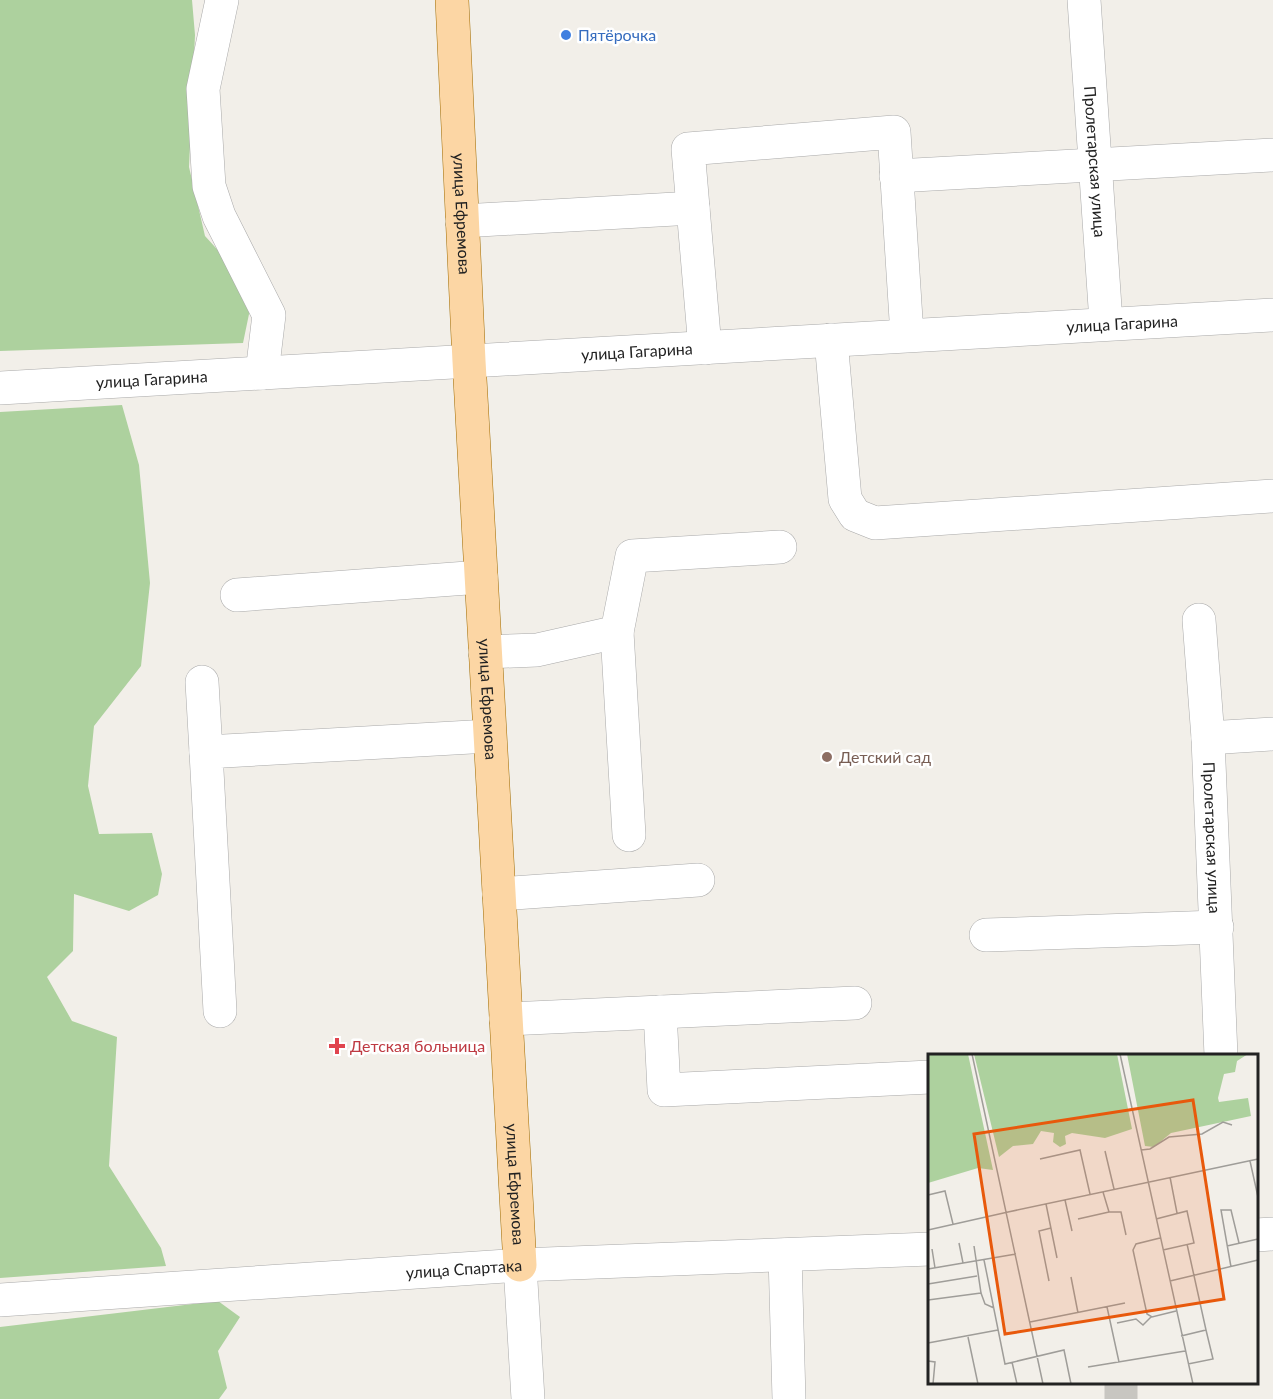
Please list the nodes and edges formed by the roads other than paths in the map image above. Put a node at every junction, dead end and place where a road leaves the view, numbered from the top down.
1 (222, 0) edge
2 (452, 0) edge
3 (1084, 0) edge
4 (1273, 155) edge
5 (1096, 165) junction
6 (896, 176) junction
7 (693, 208) junction
8 (462, 221) junction
9 (1273, 315) edge
10 (1106, 322) junction
11 (907, 335) junction
12 (831, 340) junction
13 (705, 348) junction
14 (469, 361) junction
15 (262, 373) junction
16 (0, 388) edge
17 (1273, 496) edge
18 (780, 547) dead end
19 (481, 577) junction
20 (237, 595) dead end
21 (1199, 620) dead end
22 (617, 632) junction
23 (485, 652) junction
24 (202, 682) dead end
25 (1273, 734) edge
26 (489, 735) junction
27 (1208, 738) junction
28 (206, 752) junction
29 (629, 836) dead end
30 (698, 880) dead end
31 (499, 894) junction
32 (1217, 927) junction
33 (986, 935) dead end
34 (855, 1003) dead end
35 (220, 1011) dead end
36 (660, 1012) junction
37 (506, 1019) junction
38 (1221, 1054) edge
39 (928, 1077) edge
40 (1273, 1234) edge
41 (1258, 1235) edge
42 (928, 1249) edge
43 (785, 1255) junction
44 (520, 1265) junction
45 (0, 1300) edge
46 (528, 1399) edge
47 (789, 1399) edge

1 - 15 street
2 - 8 main road, улица Ефремова
3 - 5 street, Пролетарская улица
4 - 5 street
5 - 6 street
5 - 10 street, Пролетарская улица
6 - 7 street
6 - 11 street
7 - 8 street
7 - 13 street
8 - 14 main road, улица Ефремова
9 - 10 street, улица Гагарина
10 - 11 street, улица Гагарина
11 - 12 street, улица Гагарина
12 - 13 street, улица Гагарина
12 - 17 street
13 - 14 street, улица Гагарина
14 - 15 street, улица Гагарина
14 - 19 main road, улица Ефремова
15 - 16 street, улица Гагарина
18 - 22 street
19 - 20 street
19 - 23 main road, улица Ефремова
21 - 27 street, Пролетарская улица
22 - 23 street
22 - 29 street
23 - 26 main road, улица Ефремова
24 - 28 street
25 - 27 street
26 - 28 street
26 - 31 main road, улица Ефремова
27 - 32 street, Пролетарская улица
28 - 35 street
30 - 31 street
31 - 37 main road, улица Ефремова
32 - 33 street
32 - 38 street, Пролетарская улица
34 - 36 street
36 - 37 street
36 - 39 street
37 - 44 main road, улица Ефремова
40 - 41 street
42 - 43 street, улица Спартака
43 - 44 street, улица Спартака
43 - 47 street
44 - 45 street, улица Спартака
44 - 46 street, улица Ефремова

